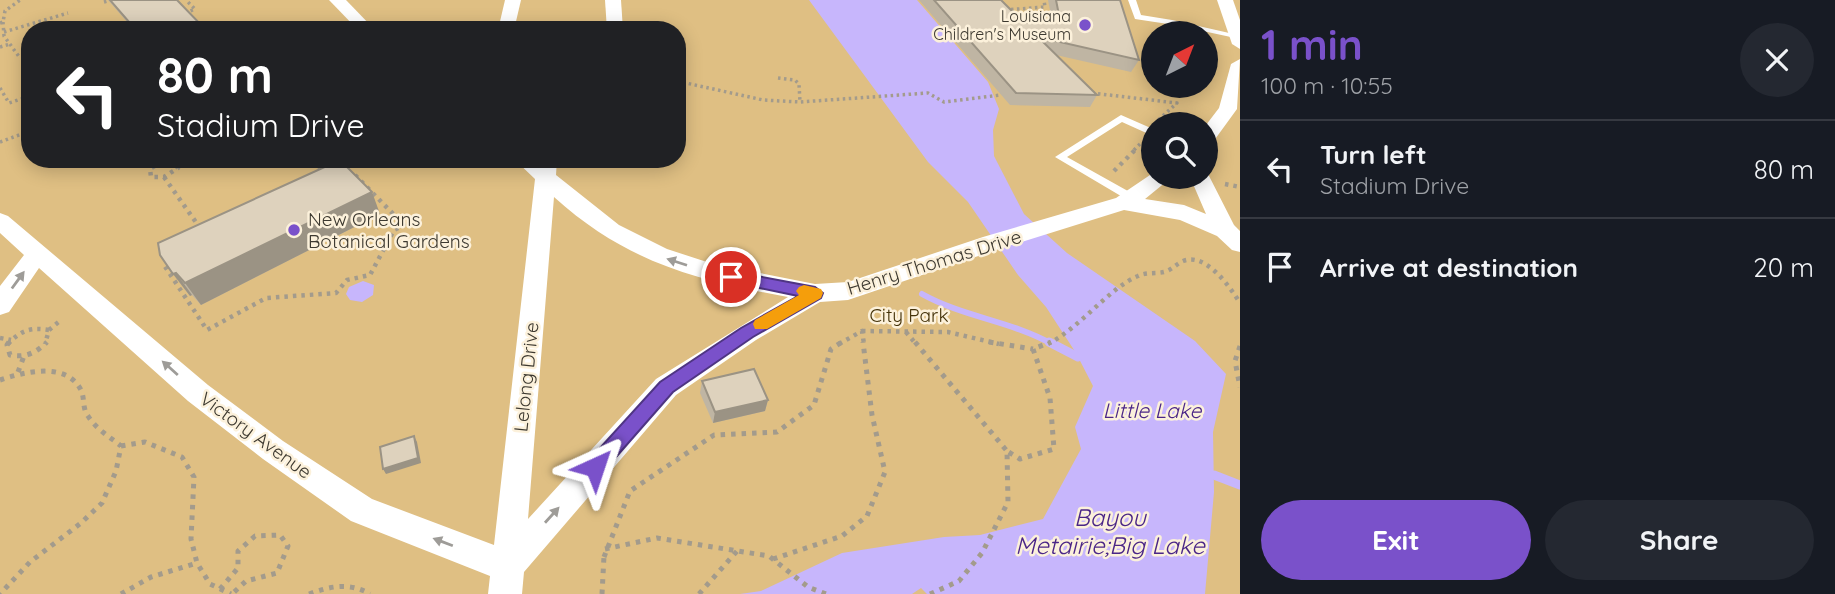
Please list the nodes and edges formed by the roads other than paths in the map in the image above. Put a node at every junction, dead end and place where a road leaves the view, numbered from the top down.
1 (337, 0) edge
2 (513, 0) edge
3 (613, 0) edge
4 (1132, 0) edge
5 (1227, 1) edge
6 (358, 21) edge
7 (508, 21) edge
8 (614, 21) edge
9 (1161, 21) edge
10 (1218, 35) edge
11 (1239, 41) edge
12 (1240, 64) edge
13 (1218, 122) edge
14 (1141, 127) edge
15 (546, 168) edge
16 (1144, 189) edge
17 (1207, 189) edge
18 (1127, 201) junction
19 (0, 221) edge
20 (1233, 237) edge
21 (36, 255) junction
22 (815, 293) junction
23 (0, 305) edge
24 (506, 580) edge

1 - 6 street
2 - 7 street
3 - 8 street
4 - 9 lane
5 - 11 street
10 - 11 lane
12 - 13 street
14 - 18 lane
22 -> 15 street
15 - 24 street, Lelong Drive
16 - 18 street, Henry Thomas Drive
17 - 20 street
18 - 20 street
18 - 22 street, Henry Thomas Drive
19 - 21 street, Victory Avenue
23 -> 21 street
24 -> 21 street, Victory Avenue
24 -> 22 street, Henry Thomas Drive

